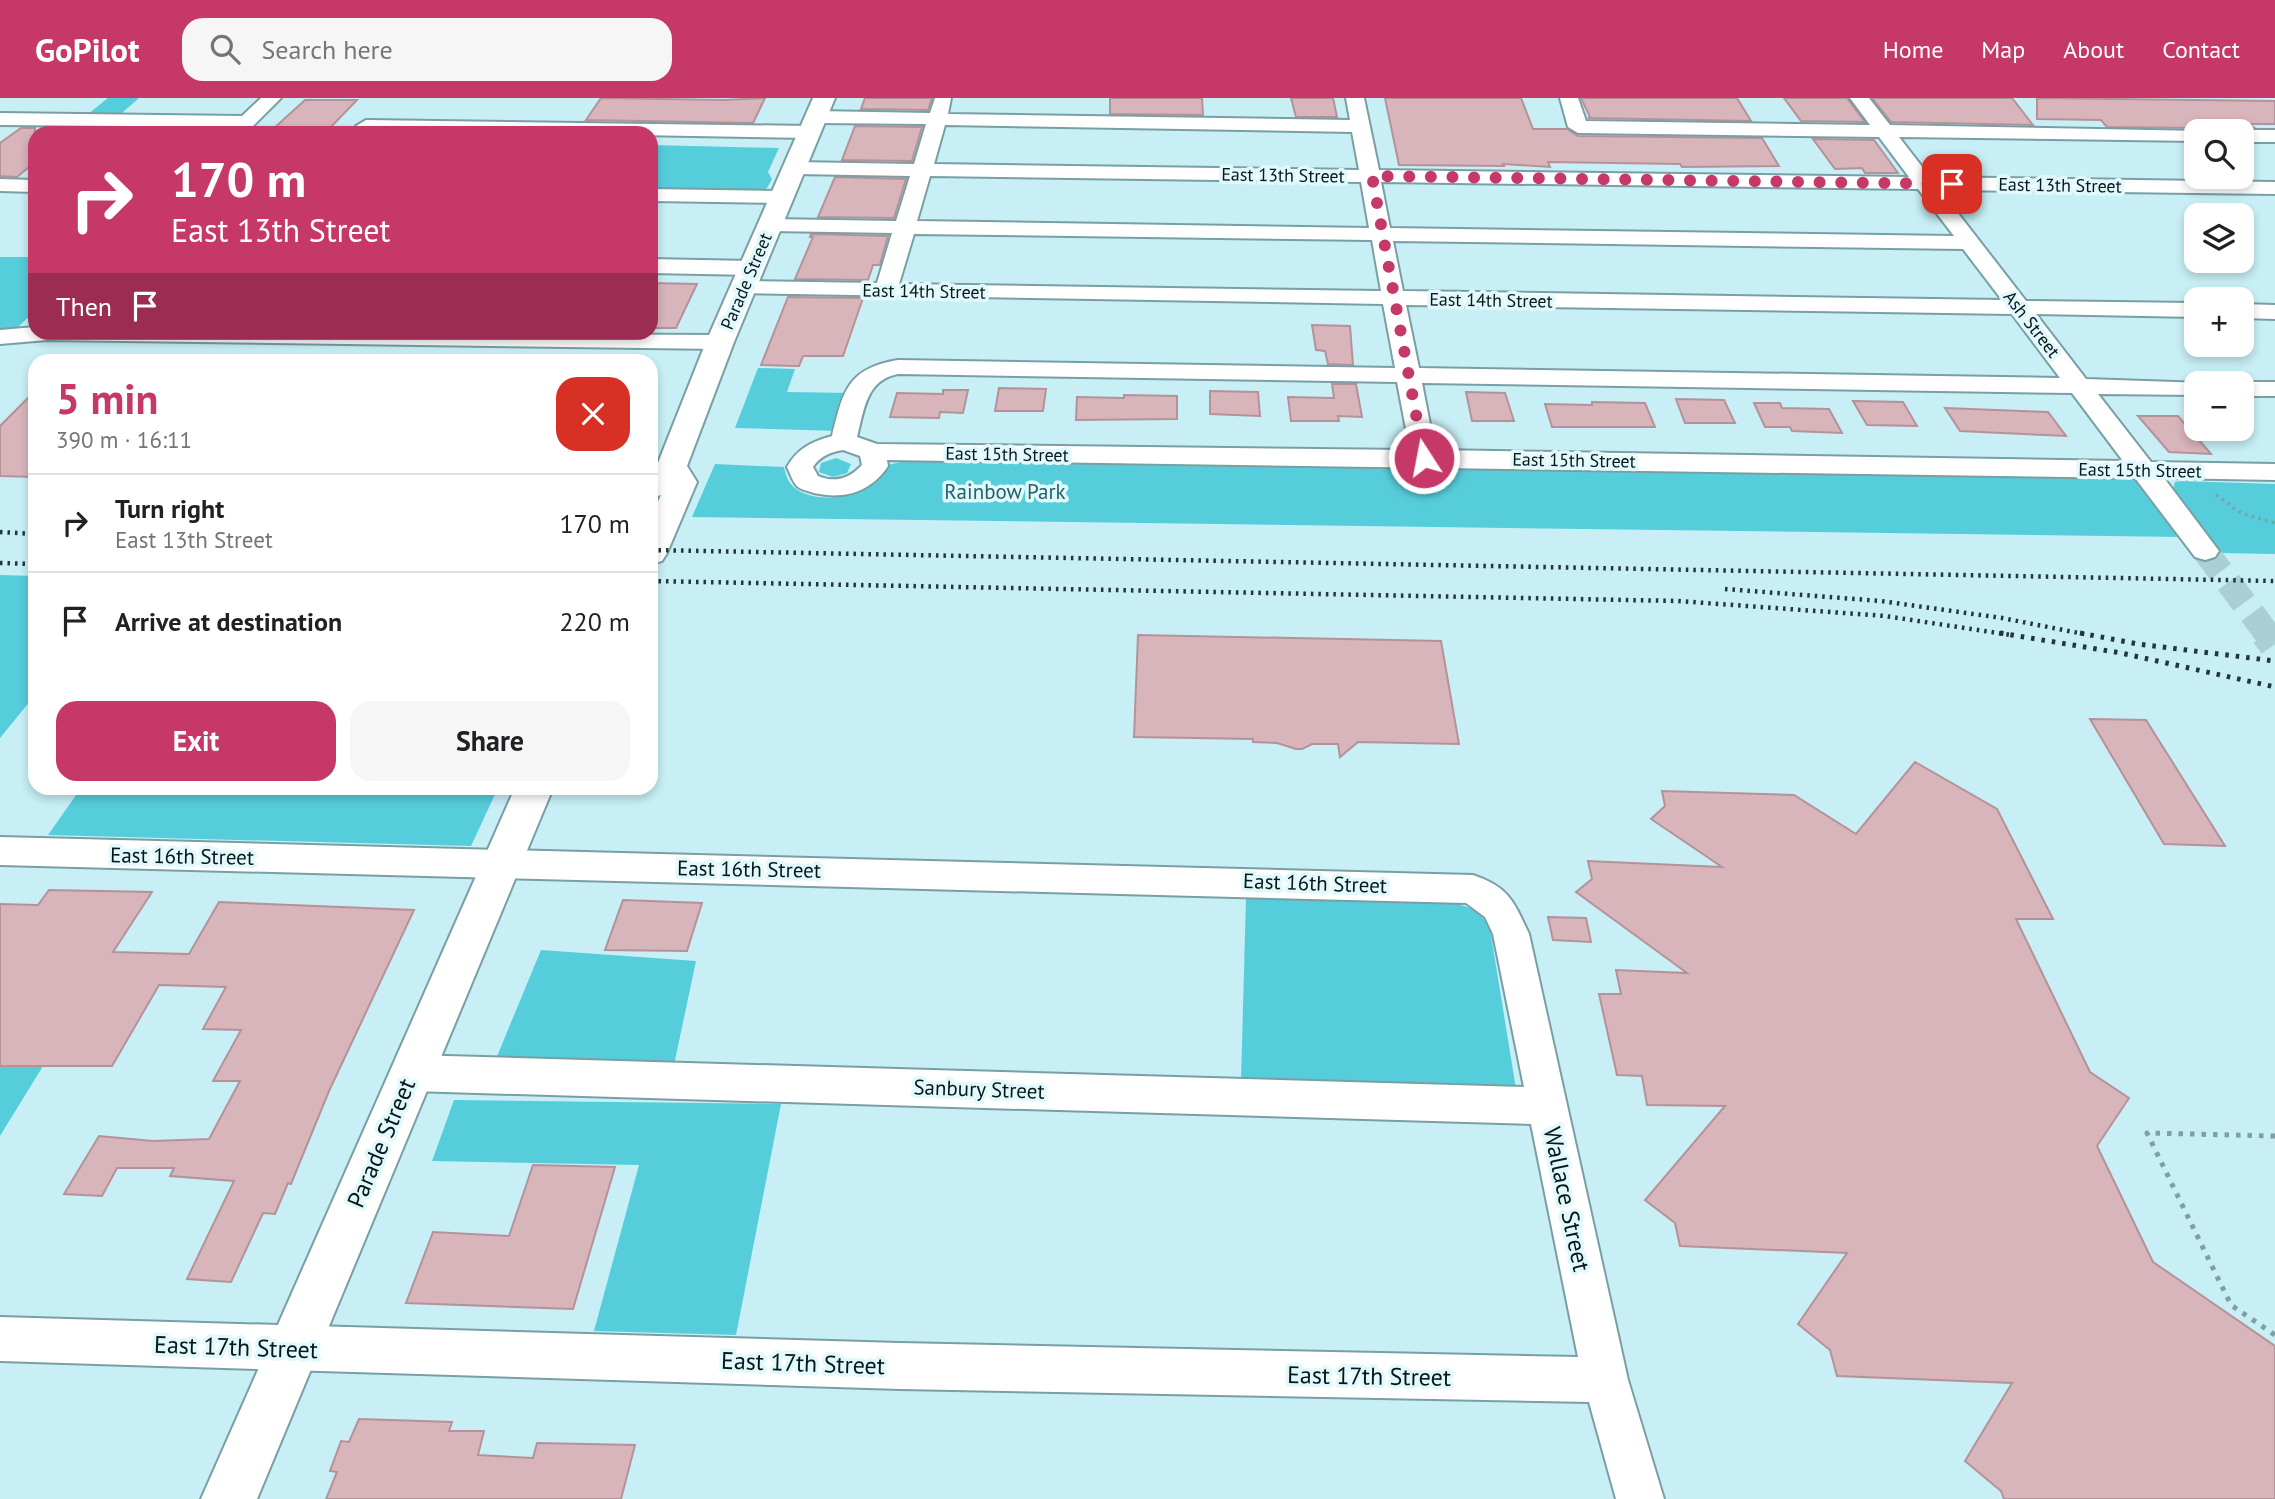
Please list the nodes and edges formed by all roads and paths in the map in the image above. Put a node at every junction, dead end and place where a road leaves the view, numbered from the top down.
1 (272, 98) edge
2 (943, 98) edge
3 (1355, 98) edge
4 (1569, 98) edge
5 (1859, 98) edge
6 (383, 107) dead end
7 (816, 116) edge
8 (0, 119) edge
9 (937, 119) junction
10 (1361, 125) junction
11 (187, 126) edge
12 (243, 126) edge
13 (366, 126) edge
14 (499, 126) edge
15 (1884, 131) junction
16 (2184, 135) edge
17 (2254, 136) edge
18 (2275, 136) edge
19 (794, 168) junction
20 (922, 170) junction
21 (1372, 176) junction
22 (1925, 184) junction
23 (0, 185) edge
24 (28, 186) edge
25 (2275, 188) edge
26 (658, 195) edge
27 (782, 197) junction
28 (770, 225) junction
29 (905, 228) junction
30 (1382, 235) junction
31 (1969, 243) junction
32 (658, 267) edge
33 (748, 278) junction
34 (886, 290) junction
35 (1395, 299) junction
36 (2020, 308) junction
37 (2184, 310) edge
38 (2254, 311) edge
39 (2275, 312) edge
40 (658, 340) edge
41 (720, 342) junction
42 (1409, 374) junction
43 (2081, 386) junction
44 (2184, 388) edge
45 (2254, 389) edge
46 (2275, 389) edge
47 (843, 442) junction
48 (872, 452) junction
49 (1424, 458) junction
50 (672, 466) junction
51 (2146, 470) junction
52 (2275, 472) edge
53 (658, 481) edge
54 (2211, 489) dead end
55 (2275, 523) edge
56 (658, 537) edge
57 (2206, 551) tunnel mouth
58 (531, 795) edge
59 (0, 851) edge
60 (501, 863) junction
61 (1494, 901) joint
62 (411, 1073) junction
63 (1547, 1106) junction
64 (2275, 1136) edge
65 (2275, 1335) edge
66 (0, 1339) edge
67 (294, 1348) junction
68 (1605, 1380) junction
69 (229, 1499) edge
70 (1640, 1499) edge

1 - 12 street
2 - 9 street
3 - 10 street
4 - 15 street
5 - 15 street, Ash Street
6 - 13 street
7 - 9 street
7 - 14 street
7 - 19 main road, Parade Street
8 - 11 street
9 - 10 street
9 - 20 street
10 - 21 street
15 - 16 street
15 - 22 street, Ash Street
17 - 18 street
19 - 20 street, East 13th Street
19 - 27 main road, Parade Street
20 - 21 street, East 13th Street
20 - 29 street
21 - 22 street, East 13th Street
21 - 30 street
22 - 25 street, East 13th Street
22 - 31 street, Ash Street
23 - 24 street
26 - 27 street
27 - 28 main road, Parade Street
28 - 29 street
28 - 33 main road, Parade Street
29 - 30 street
29 - 34 street
30 - 31 street
30 - 35 street
31 - 36 street, Ash Street
32 - 33 street, East 14th Street
33 - 34 street, East 14th Street
33 - 41 main road, Parade Street
34 - 35 street, East 14th Street
35 - 36 street, East 14th Street
35 - 42 street
36 - 37 street, East 14th Street
36 - 43 street, Ash Street
38 - 39 street
40 - 41 street
41 - 50 main road, Parade Street
42 - 43 street
42 - 47 street
42 - 49 street
43 - 44 street
43 - 51 street, Ash Street
45 - 46 street
47 - 48 street, East 15th Street
47 - 48 street
48 - 49 street, East 15th Street
49 - 51 street, East 15th Street
50 - 53 main road, Parade Street
50 - 56 main road, Parade Street
51 - 52 street, East 15th Street
51 - 57 street, Ash Street
54 - 55 path
58 - 60 main road, Parade Street
59 - 60 street, East 16th Street
60 - 61 street, East 16th Street
60 - 62 main road, Parade Street
61 - 63 street, Wallace Street
62 - 63 street, Sanbury Street
62 - 67 main road, Parade Street
63 - 68 street, Wallace Street
64 - 65 path
66 - 67 street, East 17th Street
67 - 68 street, East 17th Street
67 - 69 main road, Parade Street
68 - 70 street, Wallace Street

